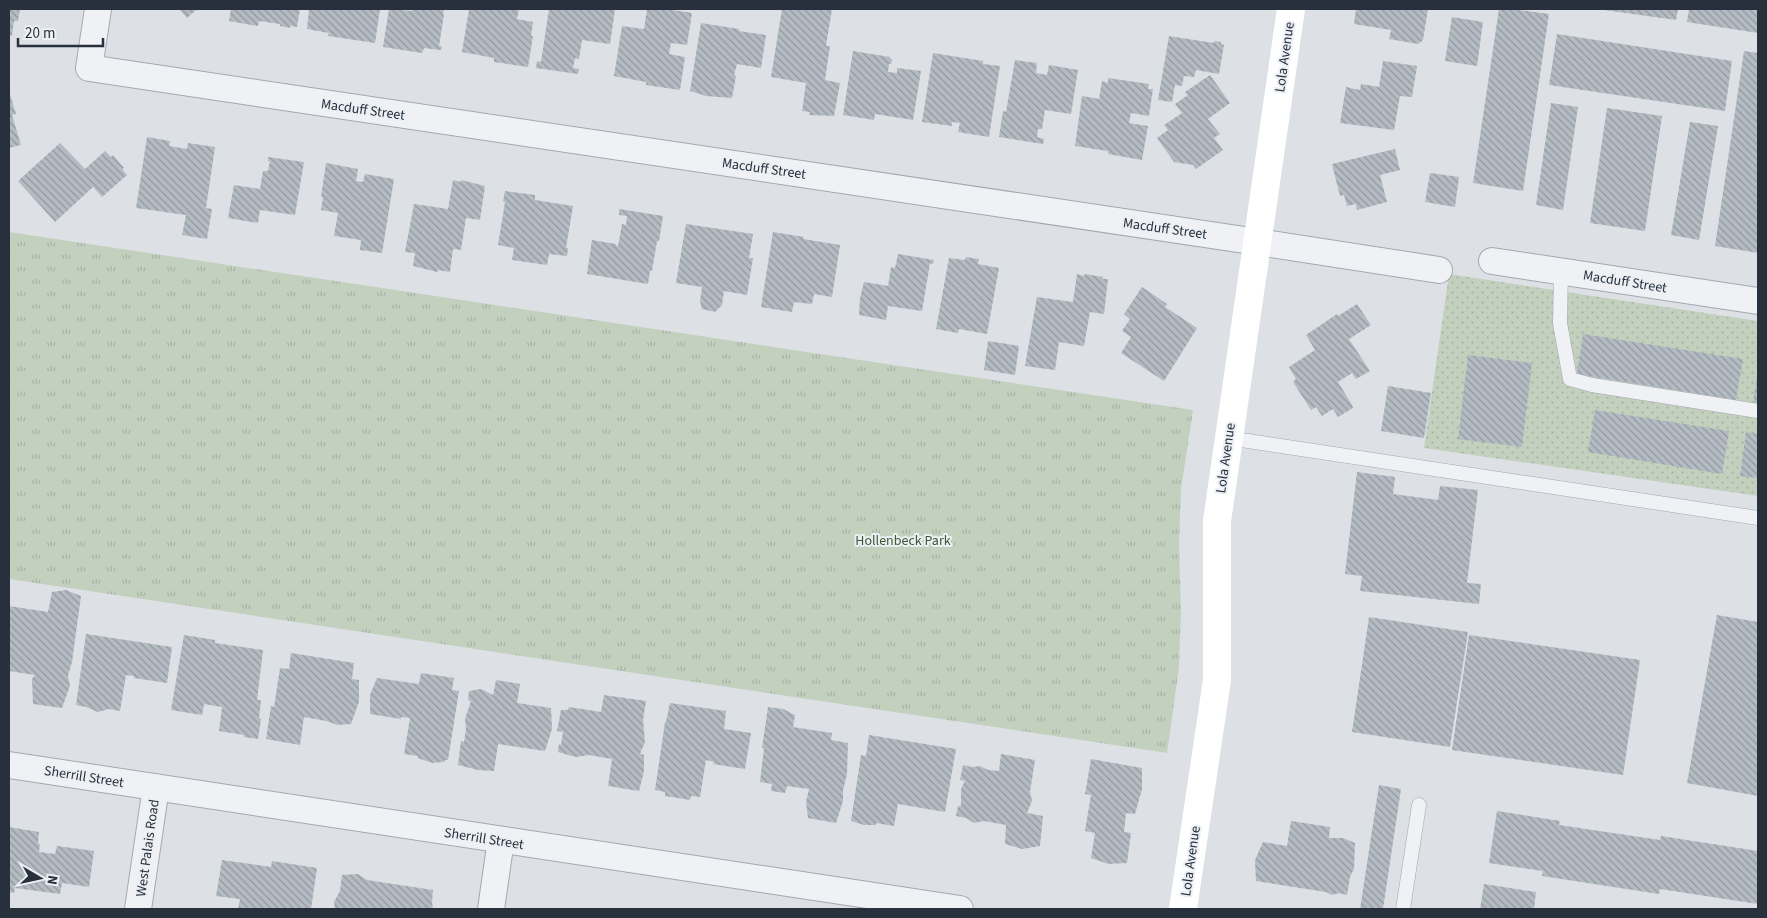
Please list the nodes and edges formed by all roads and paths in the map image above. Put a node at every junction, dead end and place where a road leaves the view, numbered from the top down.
1 (98, 9) edge
2 (1291, 9) edge
3 (1258, 242) junction
4 (1492, 260) dead end
5 (1439, 270) dead end
6 (1561, 271) junction
7 (1758, 301) edge
8 (1758, 411) edge
9 (1228, 438) junction
10 (1758, 518) edge
11 (9, 765) edge
12 (156, 787) junction
13 (1419, 804) dead end
14 (501, 840) junction
15 (835, 900) edge
16 (138, 909) edge
17 (491, 909) edge
18 (960, 909) edge
19 (1183, 909) edge
20 (1403, 909) edge

1 - 3 street, Macduff Street
2 - 3 street, Lola Avenue
3 - 5 street, Macduff Street
3 - 9 street, Lola Avenue
4 - 6 street, Macduff Street
6 - 7 street, Macduff Street
6 - 8 lane
9 - 10 lane
9 - 19 street, Lola Avenue
11 - 12 street, Sherrill Street
12 - 14 street, Sherrill Street
12 - 16 street, West Palais Road
13 - 20 lane
14 - 15 street, Sherrill Street
14 - 17 street
15 - 18 street, Sherrill Street

